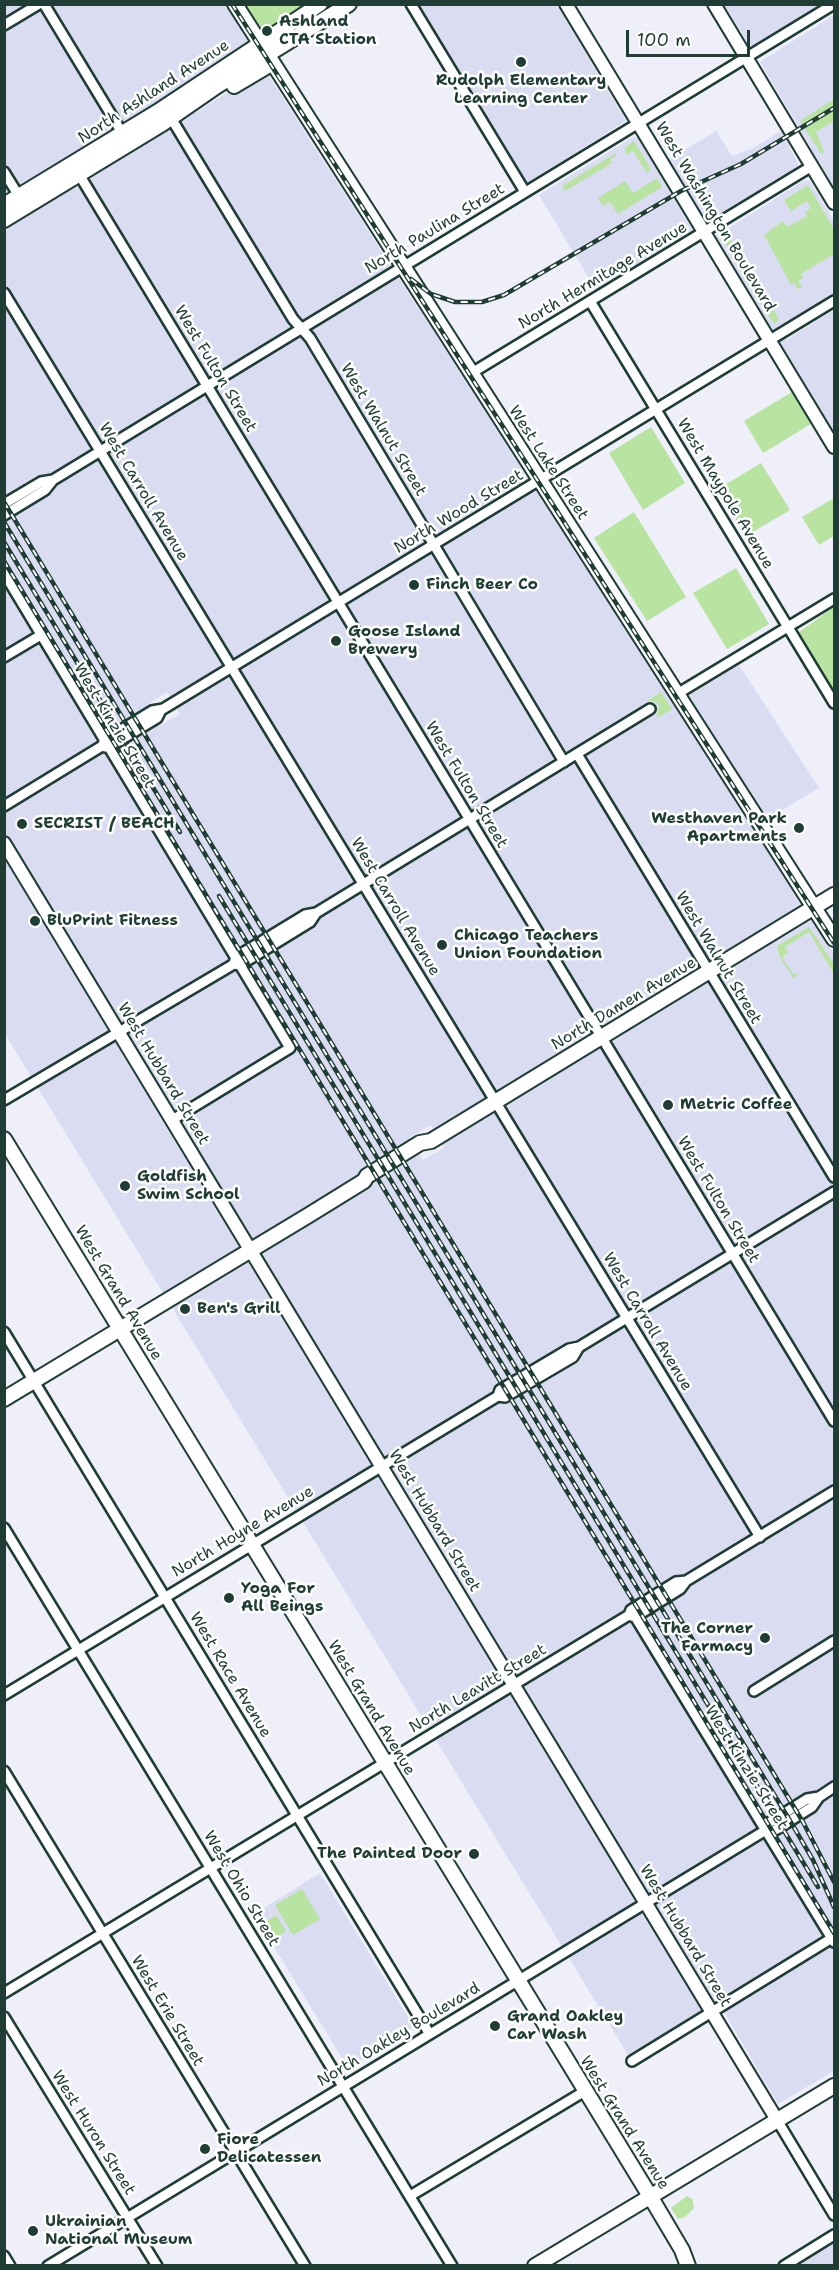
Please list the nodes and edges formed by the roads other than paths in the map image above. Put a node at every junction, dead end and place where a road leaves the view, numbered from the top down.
1 (39, 4) edge
2 (44, 4) edge
3 (235, 4) edge
4 (320, 4) edge
5 (325, 4) edge
6 (349, 4) edge
7 (411, 4) edge
8 (566, 4) edge
9 (714, 4) edge
10 (834, 4) edge
11 (4, 25) edge
12 (265, 53) junction
13 (746, 58) junction
14 (172, 117) junction
15 (638, 123) junction
16 (125, 139) junction
17 (812, 166) junction
18 (76, 169) junction
19 (4, 172) edge
20 (525, 192) junction
21 (22, 201) junction
22 (834, 203) edge
23 (4, 205) edge
24 (4, 220) edge
25 (704, 232) junction
26 (402, 267) junction
27 (4, 293) edge
28 (590, 301) junction
29 (834, 301) edge
30 (301, 328) junction
31 (770, 340) junction
32 (470, 374) junction
33 (207, 386) junction
34 (656, 410) junction
35 (834, 447) edge
36 (100, 451) junction
37 (52, 480) junction
38 (539, 480) junction
39 (4, 504) edge
40 (4, 515) edge
41 (434, 544) junction
42 (4, 573) edge
43 (834, 599) edge
44 (339, 602) junction
45 (788, 627) junction
46 (42, 635) junction
47 (4, 657) edge
48 (232, 667) junction
49 (677, 694) junction
50 (834, 704) edge
51 (650, 709) dead end
52 (105, 744) junction
53 (577, 754) junction
54 (564, 762) junction
55 (4, 806) edge
56 (470, 819) junction
57 (4, 843) edge
58 (364, 884) junction
59 (834, 895) edge
60 (814, 908) junction
61 (834, 939) edge
62 (236, 962) junction
63 (709, 971) junction
64 (119, 1032) junction
65 (602, 1037) junction
66 (4, 1101) edge
67 (496, 1101) junction
68 (172, 1120) junction
69 (4, 1139) edge
70 (834, 1177) edge
71 (834, 1192) edge
72 (250, 1249) junction
73 (733, 1254) junction
74 (627, 1318) junction
75 (120, 1329) junction
76 (4, 1332) edge
77 (34, 1381) junction
78 (4, 1399) edge
79 (834, 1421) edge
80 (382, 1467) junction
81 (834, 1491) edge
82 (4, 1528) edge
83 (760, 1537) junction
84 (252, 1545) junction
85 (165, 1597) junction
86 (632, 1614) junction
87 (834, 1641) edge
88 (78, 1650) junction
89 (514, 1685) junction
90 (754, 1691) dead end
91 (4, 1695) edge
92 (385, 1763) junction
93 (4, 1771) edge
94 (834, 1787) edge
95 (297, 1816) junction
96 (766, 1830) junction
97 (211, 1868) junction
98 (645, 1902) junction
99 (103, 1934) junction
100 (833, 1940) edge
101 (517, 1980) junction
102 (4, 1993) edge
103 (712, 2013) junction
104 (4, 2017) edge
105 (429, 2033) junction
106 (632, 2061) dead end
107 (343, 2086) junction
108 (834, 2086) edge
109 (585, 2091) junction
110 (777, 2120) junction
111 (236, 2152) junction
112 (410, 2196) junction
113 (650, 2196) junction
114 (834, 2215) edge
115 (127, 2217) junction
116 (834, 2235) edge
117 (4, 2256) edge
118 (10, 2265) edge
119 (48, 2265) edge
120 (157, 2265) edge
121 (305, 2265) edge
122 (452, 2265) edge
123 (535, 2265) edge
124 (687, 2265) edge
125 (784, 2265) edge

1 - 11 street
2 - 16 street
3 - 12 main road, West Lake Street
4 - 12 main road, North Ashland Avenue
5 - 12 main road, North Ashland Avenue
6 - 12 main road, North Ashland Avenue
7 - 20 street
8 - 15 street, West Washington Boulevard
9 - 13 street
10 - 13 street, North Paulina Street
12 - 14 main road, North Ashland Avenue
12 - 16 main road, North Ashland Avenue
12 - 26 main road, West Lake Street
13 - 15 street, North Paulina Street
13 - 17 street
14 - 16 main road, North Ashland Avenue
14 - 30 street, West Walnut Street
15 - 20 street, North Paulina Street
15 - 25 street, West Washington Boulevard
16 - 18 main road, North Ashland Avenue
17 - 22 street
17 - 25 street, North Hermitage Avenue
18 - 21 main road, North Ashland Avenue
18 - 33 street, West Fulton Street
19 - 21 street
20 - 26 street, North Paulina Street
21 - 23 main road, North Ashland Avenue
21 - 24 main road, North Ashland Avenue
25 - 28 street, North Hermitage Avenue
25 - 31 street, West Washington Boulevard
26 - 30 street, North Paulina Street
26 - 32 main road, West Lake Street
27 - 36 street, West Carroll Avenue
28 - 32 street, North Hermitage Avenue
28 - 34 street, West Maypole Avenue
29 - 31 street, North Wood Street
30 - 33 street, North Paulina Street
30 - 41 street, West Walnut Street
31 - 34 street, North Wood Street
31 - 35 street, West Washington Boulevard
32 - 38 main road, West Lake Street
33 - 36 street, North Paulina Street
33 - 44 street, West Fulton Street
34 - 38 street, North Wood Street
34 - 45 street, West Maypole Avenue
36 - 37 street, North Paulina Street
36 - 48 street, West Carroll Avenue
37 - 39 street, North Paulina Street
37 - 40 street, North Paulina Street
38 - 41 street, North Wood Street
38 - 49 main road, West Lake Street
41 - 44 street, North Wood Street
41 - 54 street, West Walnut Street
42 - 46 street, West Kinzie Street
43 - 45 street
44 - 48 street, North Wood Street
44 - 56 street, West Fulton Street
45 - 49 street
45 - 50 street, West Maypole Avenue
46 - 47 street
46 - 52 street, West Kinzie Street
48 - 52 street, North Wood Street
48 - 58 street, West Carroll Avenue
49 - 60 main road, West Lake Street
51 - 53 street
52 - 55 street, North Wood Street
52 - 62 street, West Kinzie Street
53 - 54 street
53 - 63 street, West Walnut Street
54 - 56 street
56 - 58 street
56 - 65 street, West Fulton Street
57 - 64 street, West Hubbard Street
58 - 62 street
58 - 67 street, West Carroll Avenue
59 - 60 main road, North Damen Avenue
60 - 61 main road, West Lake Street
60 - 63 main road, North Damen Avenue
62 - 64 street
62 - 68 street, West Kinzie Street
63 - 65 main road, North Damen Avenue
63 - 70 street, West Walnut Street
64 - 66 street
64 - 68 street, West Hubbard Street
65 - 67 main road, North Damen Avenue
65 - 73 street, West Fulton Street
67 - 72 main road, North Damen Avenue
67 - 74 street, West Carroll Avenue
68 - 72 street, West Hubbard Street
69 - 75 main road, West Grand Avenue
71 - 73 street, North Hoyne Avenue
72 - 75 main road, North Damen Avenue
72 - 80 street, West Hubbard Street
73 - 74 street, North Hoyne Avenue
73 - 79 street, West Fulton Street
74 - 80 street, North Hoyne Avenue
74 - 83 street, West Carroll Avenue
75 - 77 main road, North Damen Avenue
75 - 84 main road, West Grand Avenue
76 - 77 street, West Race Avenue
77 - 78 main road, North Damen Avenue
77 - 85 street, West Race Avenue
80 - 84 street, North Hoyne Avenue
80 - 89 street, West Hubbard Street
81 - 83 street, North Leavitt Street
82 - 88 street, West Ohio Street
83 - 86 street, North Leavitt Street
84 - 85 street, North Hoyne Avenue
84 - 92 main road, West Grand Avenue
85 - 88 street, North Hoyne Avenue
85 - 95 street, West Race Avenue
86 - 89 street, North Leavitt Street
86 - 96 street, West Kinzie Street
87 - 90 street
88 - 91 street, North Hoyne Avenue
88 - 97 street, West Ohio Street
89 - 92 street, North Leavitt Street
89 - 98 street, West Hubbard Street
92 - 95 street, North Leavitt Street
92 - 101 main road, West Grand Avenue
93 - 99 street, West Erie Street
94 - 96 street, North Oakley Boulevard
95 - 97 street, North Leavitt Street
95 - 105 street, West Race Avenue
96 - 98 street, North Oakley Boulevard
96 - 100 street, West Kinzie Street
97 - 99 street, North Leavitt Street
97 - 107 street, West Ohio Street
98 - 101 street, North Oakley Boulevard
98 - 103 street, West Hubbard Street
99 - 102 street, North Leavitt Street
99 - 111 street, West Erie Street
100 - 103 street
101 - 105 street, North Oakley Boulevard
101 - 109 main road, West Grand Avenue
103 - 106 street
103 - 110 street, West Hubbard Street
104 - 115 street, West Huron Street
105 - 107 street, North Oakley Boulevard
107 - 111 street, North Oakley Boulevard
107 - 112 street, West Ohio Street
108 - 110 main road
109 - 112 street
109 - 113 main road, West Grand Avenue
110 - 113 main road
110 - 114 street, West Hubbard Street
111 - 115 street, North Oakley Boulevard
111 - 121 street, West Erie Street
112 - 122 street, West Ohio Street
113 - 123 main road
113 - 124 main road, West Grand Avenue
115 - 119 street, North Oakley Boulevard
115 - 120 street, West Huron Street
116 - 125 street
117 - 118 street

